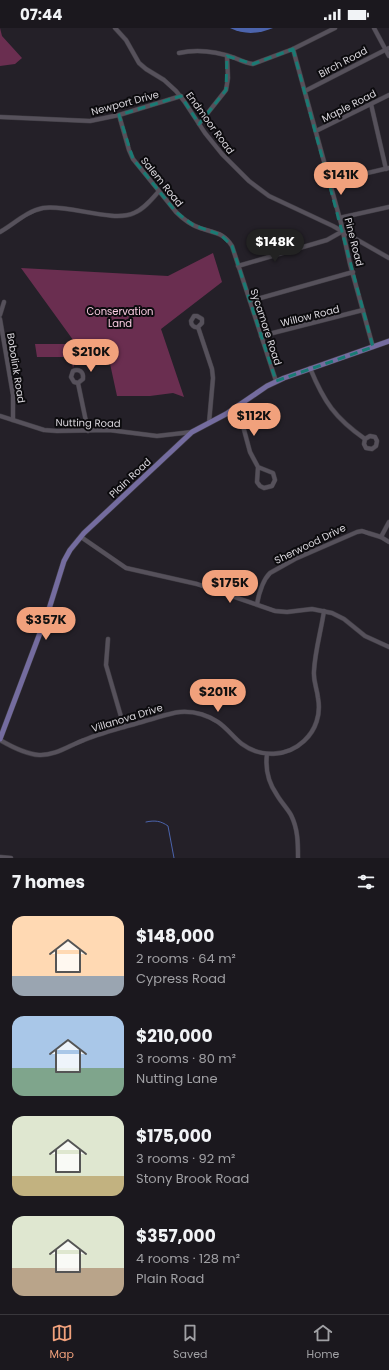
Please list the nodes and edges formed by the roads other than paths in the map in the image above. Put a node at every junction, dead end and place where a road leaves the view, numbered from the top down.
1 (115, 28) edge
2 (335, 28) edge
3 (374, 28) edge
4 (293, 49) junction
5 (387, 49) edge
6 (179, 53) dead end
7 (227, 56) junction
8 (389, 56) edge
9 (305, 91) junction
10 (389, 95) edge
11 (181, 96) junction
12 (371, 104) junction
13 (119, 115) junction
14 (0, 117) edge
15 (199, 124) junction
16 (316, 131) junction
17 (387, 169) edge
18 (329, 182) junction
19 (160, 191) junction
20 (389, 207) edge
21 (339, 218) junction
22 (343, 231) junction
23 (0, 232) edge
24 (221, 234) joint
25 (389, 258) edge
26 (238, 266) junction
27 (353, 272) junction
28 (250, 301) junction
29 (4, 302) dead end
30 (363, 310) junction
31 (0, 315) edge
32 (0, 319) edge
33 (198, 327) dead end
34 (261, 336) junction
35 (389, 341) edge
36 (372, 347) junction
37 (310, 368) junction
38 (276, 381) junction
39 (78, 383) dead end
40 (235, 408) junction
41 (0, 416) edge
42 (13, 420) junction
43 (209, 423) junction
44 (88, 431) junction
45 (192, 432) junction
46 (178, 434) junction
47 (365, 439) dead end
48 (183, 440) junction
49 (258, 467) junction
50 (389, 522) edge
51 (81, 537) junction
52 (381, 537) junction
53 (389, 542) edge
54 (257, 604) junction
55 (324, 611) junction
56 (108, 639) dead end
57 (389, 646) edge
58 (124, 727) junction
59 (0, 739) edge
60 (267, 754) junction
61 (0, 856) edge
62 (11, 858) edge
63 (298, 858) edge

1 - 11 street, Endmoor Road
2 - 4 street
3 - 5 street
4 - 7 street
4 - 9 street, Pine Road
5 - 8 street
5 - 9 street, Birch Road
6 - 7 street
7 - 15 street
9 - 16 street, Pine Road
10 - 12 street, Maple Road
11 - 13 street, Newport Drive
11 - 15 street, Endmoor Road
12 - 16 street, Maple Road
12 - 17 street
13 - 14 street, Newport Drive
13 - 19 street, Salem Road
15 - 22 street, Endmoor Road
16 - 18 street, Pine Road
17 - 18 street
18 - 21 street, Pine Road
19 - 23 street
19 - 24 street, Salem Road
20 - 21 street
21 - 22 street, Pine Road
22 - 25 street, Endmoor Road
22 - 26 street
22 - 27 street, Pine Road
24 - 26 street, Sycamore Road
26 - 28 street, Sycamore Road
27 - 28 street
27 - 30 street, Pine Road
28 - 34 street, Sycamore Road
29 - 31 street
30 - 34 street, Willow Road
30 - 36 street, Pine Road
32 - 42 street, Bobolink Road
33 - 43 street
34 - 38 street, Sycamore Road
35 - 36 main road, Plain Road
36 - 37 main road, Plain Road
37 - 38 main road, Plain Road
37 - 47 street
38 - 40 main road, Plain Road
39 - 44 street
40 - 43 main road, Plain Road
40 - 49 street
41 - 42 street, Nutting Road
42 - 44 street, Nutting Road
43 - 45 main road, Plain Road
44 - 46 street, Nutting Road
45 - 46 street, Nutting Road
45 - 48 main road, Plain Road
46 - 48 street
48 - 51 main road, Plain Road
49 - 49 street
50 - 52 street
51 - 54 street
51 - 59 main road, Plain Road
52 - 53 street, Sherwood Drive
52 - 54 street, Sherwood Drive
54 - 55 street
55 - 57 street
55 - 60 street, Villanova Drive
56 - 58 street
58 - 59 street, Villanova Drive
58 - 60 street, Villanova Drive
60 - 63 street
61 - 62 street

